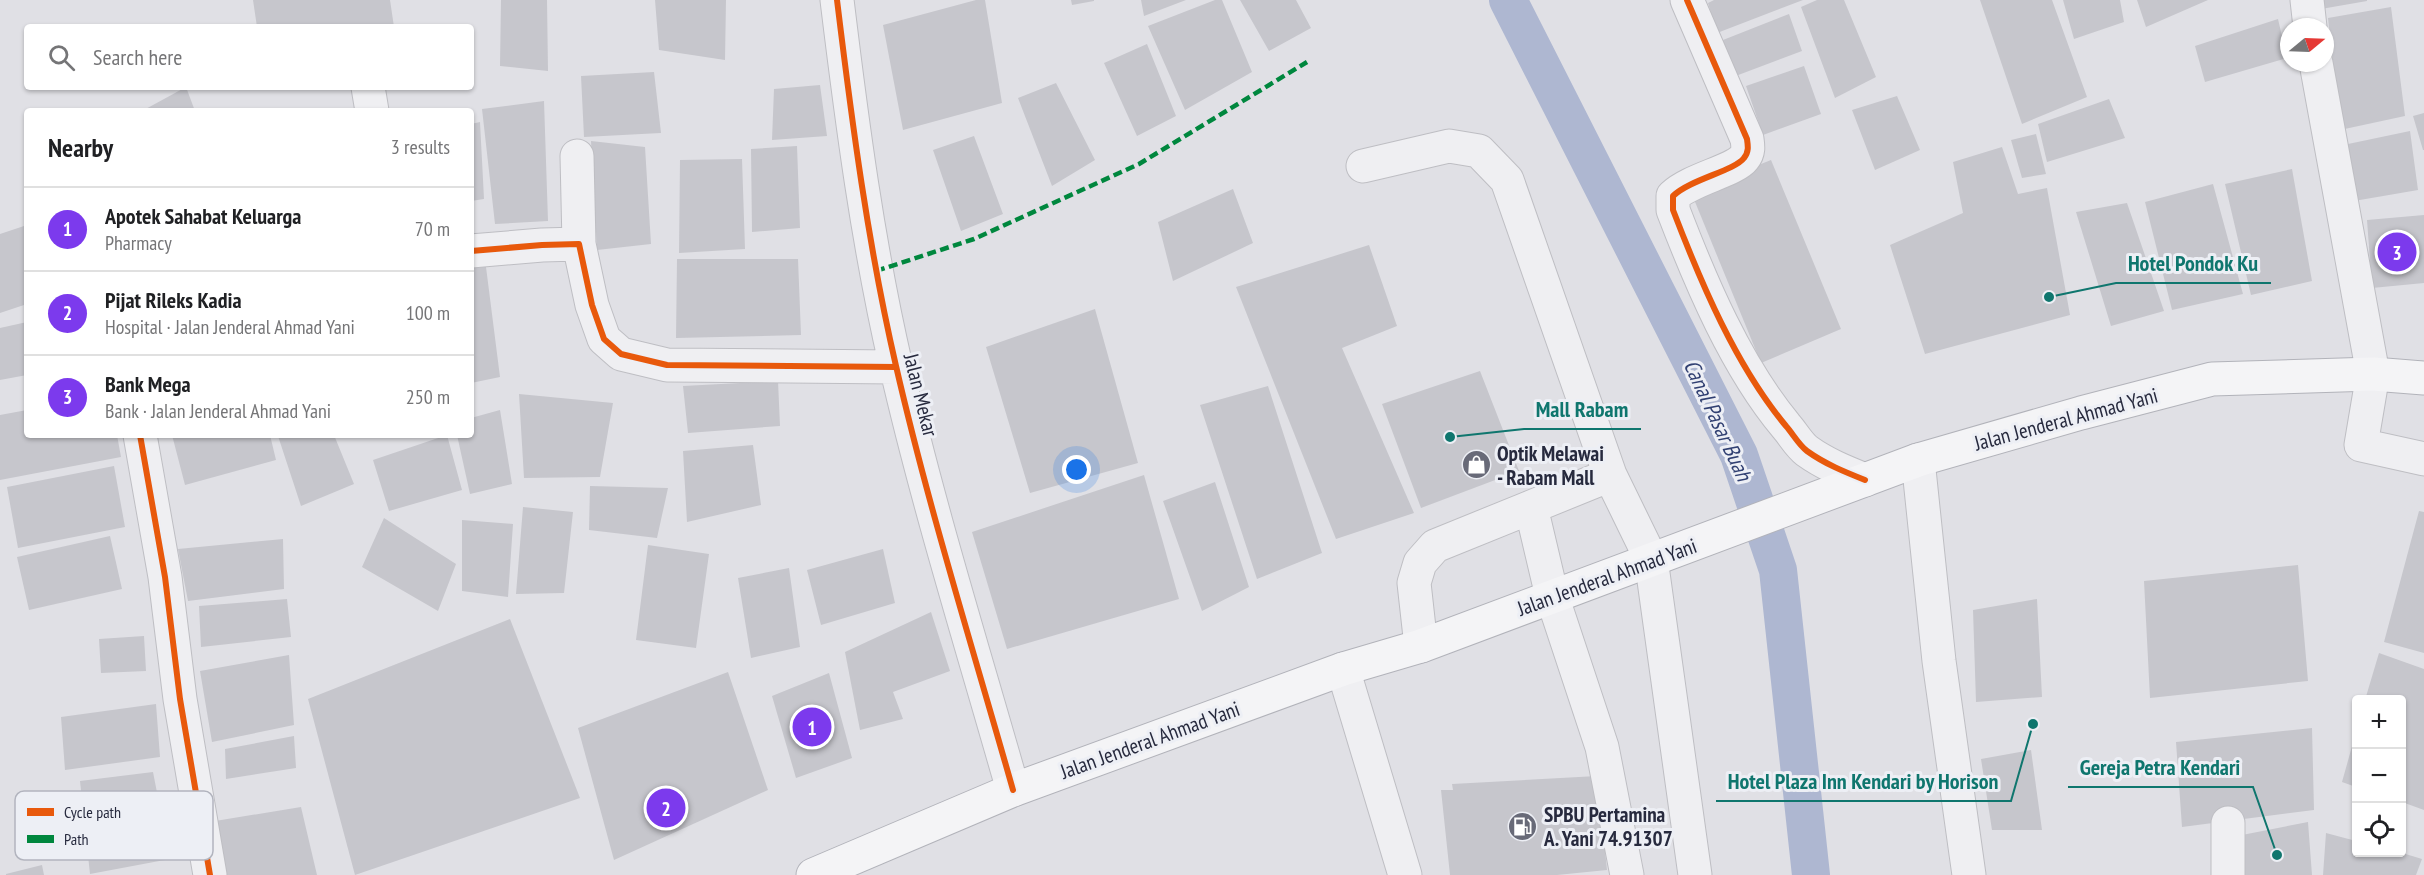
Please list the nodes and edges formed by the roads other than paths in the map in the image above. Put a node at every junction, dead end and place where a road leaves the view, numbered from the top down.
1 (837, 0) edge
2 (1687, 0) edge
3 (2307, 0) edge
4 (2309, 18) edge
5 (2318, 72) edge
6 (368, 90) edge
7 (372, 108) edge
8 (577, 156) dead end
9 (1362, 166) dead end
10 (579, 244) junction
11 (474, 250) edge
12 (896, 367) junction
13 (2373, 374) junction
14 (2424, 378) edge
15 (141, 438) edge
16 (2424, 459) edge
17 (1918, 460) junction
18 (1610, 475) junction
19 (1865, 480) junction
20 (1531, 507) junction
21 (1651, 559) junction
22 (1552, 596) junction
23 (1421, 646) junction
24 (1343, 669) junction
25 (1013, 790) junction
26 (196, 791) edge
27 (2228, 824) dead end
28 (207, 860) edge
29 (210, 875) edge
30 (813, 875) edge
31 (1405, 875) edge
32 (1627, 875) edge
33 (1695, 875) edge
34 (1969, 875) edge
35 (2228, 875) edge

1 - 12 street, Jalan Mekar
2 - 19 street
3 - 4 street
5 - 13 street
6 - 7 street
8 - 10 street
9 - 18 street
10 - 11 street
10 - 12 street
12 - 25 street, Jalan Mekar
13 - 14 highway, Jalan Jenderal Ahmad Yani
13 - 16 street
13 - 17 highway, Jalan Jenderal Ahmad Yani
15 - 26 street
17 - 19 highway, Jalan Jenderal Ahmad Yani
17 - 34 street
18 - 20 street
18 - 21 street
19 - 21 highway, Jalan Jenderal Ahmad Yani
20 - 22 street
20 - 23 street
21 - 22 highway, Jalan Jenderal Ahmad Yani
21 - 33 street
22 - 23 highway, Jalan Jenderal Ahmad Yani
22 - 32 street
23 - 24 highway, Jalan Jenderal Ahmad Yani
24 - 25 highway, Jalan Jenderal Ahmad Yani
24 - 31 street
25 - 30 highway, Jalan Jenderal Ahmad Yani
27 - 35 street
28 - 29 street

